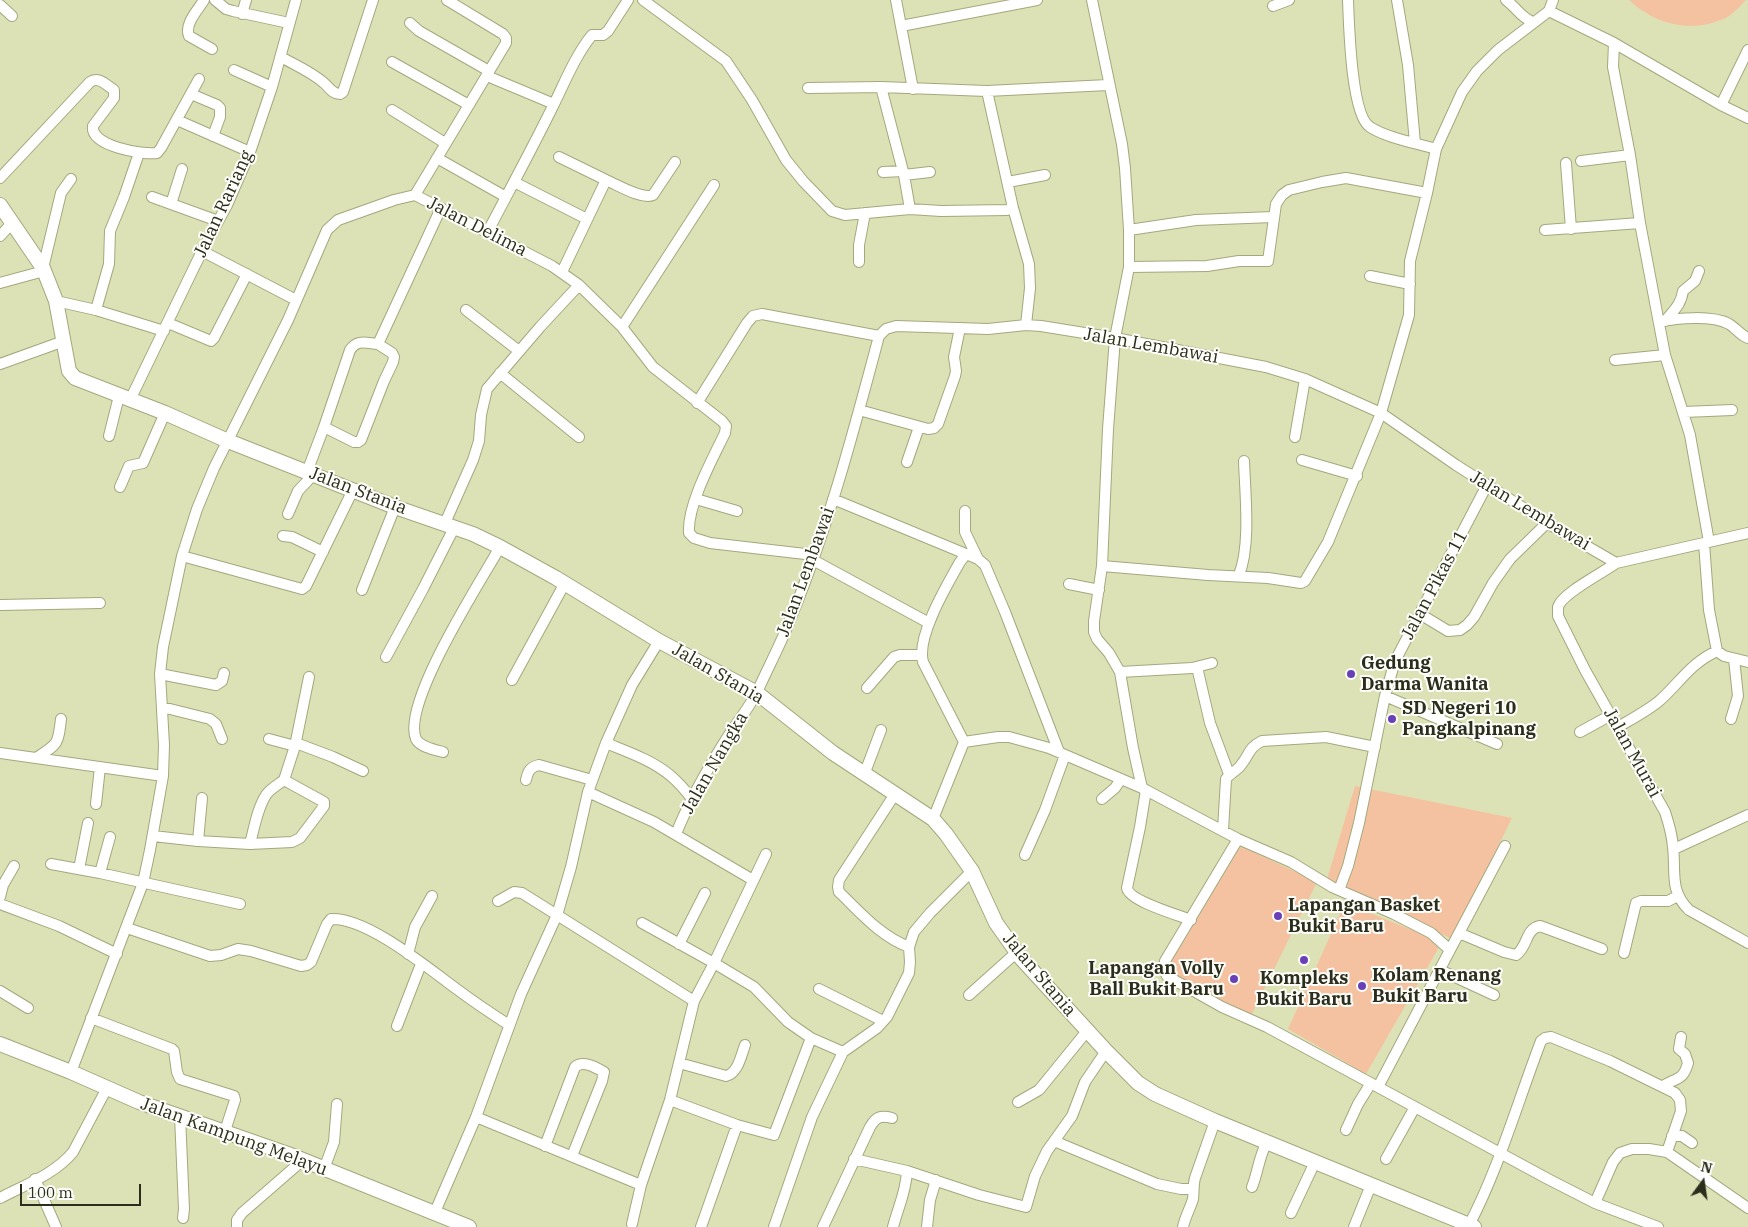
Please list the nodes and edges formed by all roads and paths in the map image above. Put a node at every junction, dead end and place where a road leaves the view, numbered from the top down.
1 (204, 0) edge
2 (215, 0) edge
3 (246, 0) edge
4 (296, 0) edge
5 (373, 0) edge
6 (447, 0) edge
7 (628, 0) edge
8 (643, 0) edge
9 (896, 0) edge
10 (1037, 0) edge
11 (1092, 0) edge
12 (1288, 0) edge
13 (1348, 0) edge
14 (1397, 0) edge
15 (1506, 0) edge
16 (1553, 0) edge
17 (0, 5) edge
18 (1273, 6) dead end
19 (1549, 11) junction
20 (242, 14) junction
21 (12, 16) dead end
22 (1533, 22) junction
23 (289, 23) junction
24 (410, 23) dead end
25 (901, 26) junction
26 (1614, 43) junction
27 (212, 49) dead end
28 (1748, 50) edge
29 (281, 57) junction
30 (392, 62) dead end
31 (234, 70) dead end
32 (488, 74) junction
33 (199, 79) dead end
34 (1108, 85) junction
35 (272, 87) junction
36 (808, 88) dead end
37 (882, 88) junction
38 (912, 89) junction
39 (987, 91) junction
40 (191, 94) junction
41 (554, 104) junction
42 (1721, 104) junction
43 (470, 105) junction
44 (392, 110) dead end
45 (1748, 118) edge
46 (177, 120) junction
47 (213, 136) junction
48 (445, 143) junction
49 (1415, 143) junction
50 (1436, 149) junction
51 (250, 152) junction
52 (138, 153) junction
53 (1630, 155) junction
54 (559, 157) dead end
55 (436, 158) junction
56 (1581, 161) dead end
57 (675, 162) dead end
58 (1566, 163) dead end
59 (182, 169) dead end
60 (883, 172) dead end
61 (930, 172) dead end
62 (903, 173) junction
63 (1045, 175) dead end
64 (0, 178) edge
65 (70, 179) dead end
66 (606, 180) junction
67 (514, 182) junction
68 (1008, 182) junction
69 (714, 185) dead end
70 (1427, 193) junction
71 (414, 195) junction
72 (152, 197) dead end
73 (506, 197) junction
74 (0, 204) edge
75 (171, 204) junction
76 (441, 208) junction
77 (1014, 208) junction
78 (910, 209) junction
79 (865, 213) junction
80 (1273, 217) junction
81 (588, 220) junction
82 (218, 221) junction
83 (12, 223) junction
84 (1640, 223) junction
85 (1129, 230) junction
86 (1545, 230) dead end
87 (1571, 230) junction
88 (487, 233) junction
89 (0, 236) edge
90 (202, 251) junction
91 (859, 262) dead end
92 (1129, 267) junction
93 (43, 270) junction
94 (1699, 271) dead end
95 (562, 272) junction
96 (246, 274) junction
97 (1370, 276) dead end
98 (0, 283) edge
99 (1410, 284) junction
100 (579, 285) junction
101 (296, 300) junction
102 (56, 301) junction
103 (96, 310) junction
104 (466, 310) dead end
105 (1662, 321) junction
106 (1026, 325) junction
107 (622, 326) junction
108 (166, 327) junction
109 (960, 328) junction
110 (879, 336) junction
111 (1115, 338) junction
112 (1748, 338) edge
113 (64, 341) junction
114 (378, 344) junction
115 (519, 351) junction
116 (1665, 355) junction
117 (1615, 360) dead end
118 (0, 364) edge
119 (500, 373) junction
120 (1305, 379) junction
121 (125, 398) junction
122 (697, 403) junction
123 (860, 410) junction
124 (1732, 410) dead end
125 (1684, 412) junction
126 (166, 413) junction
127 (1381, 413) junction
128 (324, 427) junction
129 (919, 427) junction
130 (109, 436) dead end
131 (1295, 436) dead end
132 (579, 437) dead end
133 (228, 441) junction
134 (1244, 460) dead end
135 (1302, 460) dead end
136 (907, 462) dead end
137 (310, 473) junction
138 (1357, 476) junction
139 (1487, 485) junction
140 (120, 487) dead end
141 (353, 490) junction
142 (696, 499) junction
143 (833, 499) junction
144 (396, 507) junction
145 (737, 511) dead end
146 (965, 511) dead end
147 (288, 514) dead end
148 (1548, 523) junction
149 (450, 524) junction
150 (1748, 534) edge
151 (283, 536) dead end
152 (1707, 543) junction
153 (500, 547) junction
154 (323, 552) junction
155 (966, 554) junction
156 (182, 556) junction
157 (814, 558) junction
158 (978, 559) junction
159 (1616, 563) junction
160 (1102, 566) junction
161 (1239, 575) junction
162 (565, 584) junction
163 (1069, 584) dead end
164 (362, 590) dead end
165 (1098, 590) junction
166 (100, 603) dead end
167 (0, 605) edge
168 (1420, 614) junction
169 (929, 623) junction
170 (660, 641) junction
171 (1717, 652) junction
172 (921, 655) junction
173 (386, 657) dead end
174 (1734, 659) junction
175 (1748, 662) edge
176 (1212, 663) dead end
177 (1197, 667) junction
178 (1120, 672) junction
179 (224, 673) dead end
180 (160, 674) junction
181 (309, 677) dead end
182 (512, 680) dead end
183 (868, 688) dead end
184 (757, 693) junction
185 (1385, 696) junction
186 (162, 708) junction
187 (1611, 715) junction
188 (61, 719) dead end
189 (1731, 719) dead end
190 (1618, 727) junction
191 (881, 730) dead end
192 (1580, 732) dead end
193 (222, 739) dead end
194 (269, 739) dead end
195 (964, 742) junction
196 (606, 743) junction
197 (295, 744) junction
198 (1497, 744) dead end
199 (1375, 747) junction
200 (443, 752) dead end
201 (0, 753) edge
202 (1062, 754) junction
203 (36, 758) junction
204 (100, 767) junction
205 (363, 771) dead end
206 (1229, 774) junction
207 (864, 775) junction
208 (163, 776) junction
209 (1122, 779) junction
210 (284, 780) junction
211 (526, 780) dead end
212 (592, 780) junction
213 (1144, 789) junction
214 (588, 792) junction
215 (895, 794) junction
216 (202, 798) dead end
217 (692, 799) junction
218 (1102, 799) dead end
219 (96, 804) dead end
220 (1748, 815) edge
221 (933, 819) junction
222 (88, 823) dead end
223 (1223, 830) junction
224 (676, 834) junction
225 (153, 836) junction
226 (110, 837) dead end
227 (1238, 839) junction
228 (198, 841) junction
229 (250, 844) junction
230 (1505, 846) dead end
231 (1674, 849) junction
232 (766, 854) dead end
233 (1025, 855) dead end
234 (51, 864) dead end
235 (14, 866) dead end
236 (79, 869) junction
237 (972, 871) junction
238 (100, 873) junction
239 (753, 880) junction
240 (143, 883) junction
241 (705, 893) dead end
242 (1344, 893) junction
243 (432, 896) dead end
244 (1678, 896) junction
245 (0, 897) edge
246 (498, 902) dead end
247 (0, 904) edge
248 (240, 904) dead end
249 (557, 916) junction
250 (1190, 920) junction
251 (642, 923) dead end
252 (127, 928) junction
253 (1459, 933) junction
254 (1748, 943) edge
255 (679, 944) junction
256 (909, 948) junction
257 (1602, 949) dead end
258 (1450, 950) junction
259 (1016, 952) junction
260 (1624, 953) dead end
261 (117, 954) junction
262 (408, 954) junction
263 (714, 963) junction
264 (421, 964) junction
265 (1440, 970) junction
266 (819, 989) dead end
267 (0, 991) edge
268 (969, 995) dead end
269 (1494, 995) dead end
270 (694, 1001) junction
271 (28, 1008) dead end
272 (91, 1018) junction
273 (883, 1021) junction
274 (509, 1025) junction
275 (397, 1026) dead end
276 (1087, 1031) junction
277 (1681, 1036) dead end
278 (811, 1038) junction
279 (0, 1044) edge
280 (744, 1045) dead end
281 (1106, 1051) junction
282 (843, 1052) junction
283 (679, 1063) junction
284 (71, 1072) junction
285 (1375, 1085) junction
286 (1663, 1086) junction
287 (107, 1088) junction
288 (670, 1100) junction
289 (1018, 1102) dead end
290 (337, 1104) dead end
291 (1415, 1107) junction
292 (180, 1116) junction
293 (476, 1118) junction
294 (892, 1118) dead end
295 (1214, 1121) junction
296 (737, 1125) junction
297 (1346, 1130) dead end
298 (224, 1131) junction
299 (1672, 1136) junction
300 (1054, 1141) junction
301 (1267, 1142) junction
302 (1692, 1142) dead end
303 (545, 1146) junction
304 (1667, 1152) junction
305 (1499, 1154) junction
306 (572, 1156) junction
307 (1386, 1159) dead end
308 (302, 1160) junction
309 (854, 1160) junction
310 (1315, 1162) junction
311 (324, 1169) junction
312 (907, 1171) junction
313 (35, 1179) junction
314 (936, 1180) junction
315 (641, 1185) junction
316 (1371, 1185) junction
317 (1252, 1187) dead end
318 (1193, 1189) junction
319 (0, 1198) edge
320 (1595, 1203) junction
321 (1748, 1208) edge
322 (435, 1212) junction
323 (1291, 1214) dead end
324 (183, 1218) dead end
325 (632, 1224) dead end
326 (1470, 1226) edge
327 (56, 1227) edge
328 (237, 1227) edge
329 (469, 1227) edge
330 (701, 1227) edge
331 (774, 1227) edge
332 (823, 1227) edge
333 (893, 1227) edge
334 (927, 1227) edge
335 (1183, 1227) edge
336 (1354, 1227) edge
337 (1658, 1227) edge

1 - 27 street
2 - 20 street
3 - 20 street
4 - 23 street, Jalan Rariang
5 - 29 street
6 - 32 street
7 - 41 street
8 - 79 street
9 - 25 street
10 - 25 street
11 - 34 street
12 - 18 street
13 - 49 street
14 - 49 street
15 - 22 street
16 - 19 street
17 - 21 street
19 - 22 street
19 - 26 street
20 - 23 street
22 - 50 street
23 - 29 street, Jalan Rariang
24 - 32 street
25 - 38 street
26 - 42 street
26 - 53 street
28 - 42 street
29 - 35 street, Jalan Rariang
30 - 43 street
31 - 35 street
32 - 41 street
32 - 43 street
33 - 40 street
34 - 39 street
34 - 85 street
35 - 51 street, Jalan Rariang
36 - 37 street
37 - 38 street
37 - 62 street
38 - 39 street
39 - 68 street
40 - 46 street
40 - 47 street
41 - 67 street
42 - 45 street
43 - 48 street
44 - 48 street
46 - 47 street
46 - 52 street
47 - 51 street
48 - 55 street
49 - 50 street
50 - 70 street
51 - 82 street, Jalan Rariang
52 - 64 street
52 - 103 street
53 - 56 street
53 - 84 street
54 - 66 street
55 - 71 street
55 - 73 street
57 - 66 street
58 - 87 street
59 - 75 street
60 - 62 street
61 - 62 street
62 - 78 street
63 - 68 street
65 - 93 street
66 - 81 street
67 - 73 street
67 - 81 street
68 - 77 street
69 - 107 street
70 - 80 street
70 - 99 street
71 - 76 street, Jalan Delima
71 - 101 street, Jalan Delima
72 - 75 street
73 - 88 street
74 - 83 street, Jalan Stania
75 - 82 street
76 - 88 street, Jalan Delima
76 - 114 street
77 - 78 street
77 - 106 street
78 - 79 street
79 - 91 street
80 - 85 street
80 - 92 street
81 - 95 street
82 - 90 street, Jalan Rariang
83 - 89 street
83 - 93 street, Jalan Stania
84 - 87 street
84 - 105 street
85 - 92 street
86 - 87 street
88 - 95 street, Jalan Delima
90 - 96 street
90 - 108 street, Jalan Rariang
92 - 111 street
93 - 98 street
93 - 102 street, Jalan Stania
94 - 105 street
95 - 100 street, Jalan Delima
96 - 101 street
96 - 108 street
97 - 99 street
99 - 127 street
100 - 107 street, Jalan Delima
100 - 115 street
101 - 133 street, Jalan Delima
102 - 103 street
102 - 113 street, Jalan Stania
103 - 108 street
104 - 115 street
105 - 112 street
105 - 116 street
106 - 109 street, Jalan Lembawai
106 - 111 street, Jalan Lembawai
107 - 122 street, Jalan Delima
108 - 121 street, Jalan Rariang
109 - 110 street, Jalan Lembawai
109 - 129 street
110 - 122 street
110 - 123 street, Jalan Lembawai
111 - 120 street, Jalan Lembawai
111 - 160 street
113 - 118 street
113 - 121 street, Jalan Stania
114 - 128 street
114 - 128 street
115 - 119 street
116 - 117 street
116 - 125 street
119 - 132 street
119 - 149 street
120 - 127 street, Jalan Lembawai
120 - 131 street
121 - 126 street, Jalan Stania
121 - 130 street, Jalan Rariang
122 - 142 street, Jalan Delima
123 - 129 street
123 - 143 street, Jalan Lembawai
124 - 125 street
125 - 152 street
126 - 133 street, Jalan Stania
126 - 140 street
127 - 138 street
127 - 139 street, Jalan Lembawai
128 - 137 street
129 - 136 street
133 - 137 street, Jalan Stania
133 - 156 street, Jalan Delima
134 - 161 street
135 - 138 street
137 - 141 street, Jalan Stania
137 - 147 street
138 - 161 street
139 - 148 street, Jalan Lembawai
139 - 168 street, Jalan Pikas 11
141 - 144 street, Jalan Stania
141 - 154 street
142 - 145 street
142 - 157 street
143 - 155 street
143 - 157 street, Jalan Lembawai
144 - 149 street, Jalan Stania
144 - 164 street
146 - 158 street
148 - 159 street, Jalan Lembawai
148 - 168 street
149 - 153 street, Jalan Stania
149 - 173 street
150 - 152 street
151 - 154 street
152 - 159 street
152 - 171 street
153 - 162 street, Jalan Stania
153 - 200 street
154 - 156 street
155 - 158 street
155 - 169 street
156 - 180 street, Jalan Delima
157 - 169 street
157 - 184 street, Jalan Lembawai
158 - 202 street
159 - 187 street, Jalan Murai
160 - 161 street
160 - 165 street
162 - 170 street, Jalan Stania
162 - 182 street
163 - 165 street
165 - 178 street
166 - 167 street
168 - 185 street, Jalan Pikas 11
169 - 172 street
170 - 184 street, Jalan Stania
170 - 196 street
171 - 174 street
171 - 190 street
172 - 183 street
172 - 195 street
174 - 175 street
174 - 189 street
176 - 177 street
177 - 178 street
177 - 206 street
178 - 213 street
179 - 180 street
180 - 186 street, Jalan Delima
181 - 197 street
184 - 207 street, Jalan Stania
184 - 217 street, Jalan Nangka
185 - 198 street
185 - 199 street, Jalan Pikas 11
186 - 193 street
186 - 208 street, Jalan Delima
187 - 190 street, Jalan Murai
187 - 192 street
188 - 203 street
190 - 231 street, Jalan Murai
191 - 207 street
194 - 197 street
195 - 202 street
195 - 221 street
196 - 212 street
196 - 217 street
197 - 205 street
197 - 210 street
199 - 206 street
199 - 242 street, Jalan Pikas 11
201 - 203 street
202 - 209 street
202 - 233 street
203 - 204 street
204 - 208 street
204 - 219 street
206 - 223 street
207 - 215 street, Jalan Stania
208 - 225 street, Jalan Delima
209 - 213 street
209 - 218 street
210 - 229 street
210 - 229 street
211 - 212 street
212 - 214 street
213 - 223 street
213 - 250 street
214 - 224 street
214 - 249 street
215 - 221 street, Jalan Stania
215 - 256 street
216 - 228 street
217 - 224 street, Jalan Nangka
220 - 231 street
221 - 237 street, Jalan Stania
222 - 236 street
223 - 227 street
224 - 239 street
225 - 228 street
225 - 240 street, Jalan Delima
226 - 238 street
227 - 242 street
227 - 250 street
228 - 229 street
230 - 253 street
231 - 244 street, Jalan Murai
232 - 239 street
234 - 236 street
235 - 245 street
236 - 238 street
237 - 256 street
237 - 259 street, Jalan Stania
238 - 240 street
239 - 263 street
240 - 248 street
240 - 252 street, Jalan Delima
241 - 255 street
242 - 258 street
243 - 262 street
244 - 254 street
244 - 260 street
246 - 249 street
247 - 261 street
249 - 270 street
249 - 274 street
250 - 285 street
251 - 255 street
252 - 261 street, Jalan Delima
252 - 262 street
253 - 257 street
253 - 258 street
255 - 263 street
256 - 273 street
258 - 265 street
259 - 268 street
259 - 276 street, Jalan Stania
261 - 272 street, Jalan Delima
262 - 264 street
263 - 270 street
263 - 278 street
264 - 274 street
264 - 275 street
265 - 269 street
265 - 285 street
266 - 273 street
267 - 271 street
270 - 283 street
272 - 284 street, Jalan Delima
272 - 298 street
273 - 282 street
274 - 293 street
276 - 281 street, Jalan Stania
276 - 289 street
277 - 286 street
278 - 282 street
278 - 296 street
279 - 284 street, Jalan Kampung Melayu
280 - 283 street
281 - 295 street, Jalan Stania
281 - 300 street
282 - 331 street
283 - 288 street
284 - 287 street, Jalan Kampung Melayu
285 - 291 street
285 - 297 street
286 - 299 street
286 - 305 street
287 - 292 street, Jalan Kampung Melayu
287 - 313 street
288 - 296 street
288 - 315 street
290 - 311 street
291 - 305 street
291 - 307 street
292 - 298 street, Jalan Kampung Melayu
292 - 324 street
293 - 303 street
293 - 322 street
294 - 309 street
295 - 301 street, Jalan Stania
295 - 318 street
296 - 330 street
298 - 308 street, Jalan Kampung Melayu
299 - 302 street
299 - 304 street
300 - 314 street
300 - 318 street
301 - 310 street, Jalan Stania
301 - 317 street
303 - 306 street
303 - 306 street
304 - 320 street
304 - 321 street
305 - 320 street
305 - 326 street
306 - 315 street
308 - 311 street, Jalan Kampung Melayu
308 - 328 street
309 - 312 street
309 - 332 street
310 - 316 street, Jalan Stania
310 - 323 street
311 - 322 street, Jalan Kampung Melayu
312 - 314 street
312 - 333 street
313 - 319 street
313 - 327 street
314 - 334 street
315 - 325 street
316 - 326 street, Jalan Stania
316 - 336 street
318 - 335 street
320 - 337 street
322 - 329 street, Jalan Kampung Melayu

